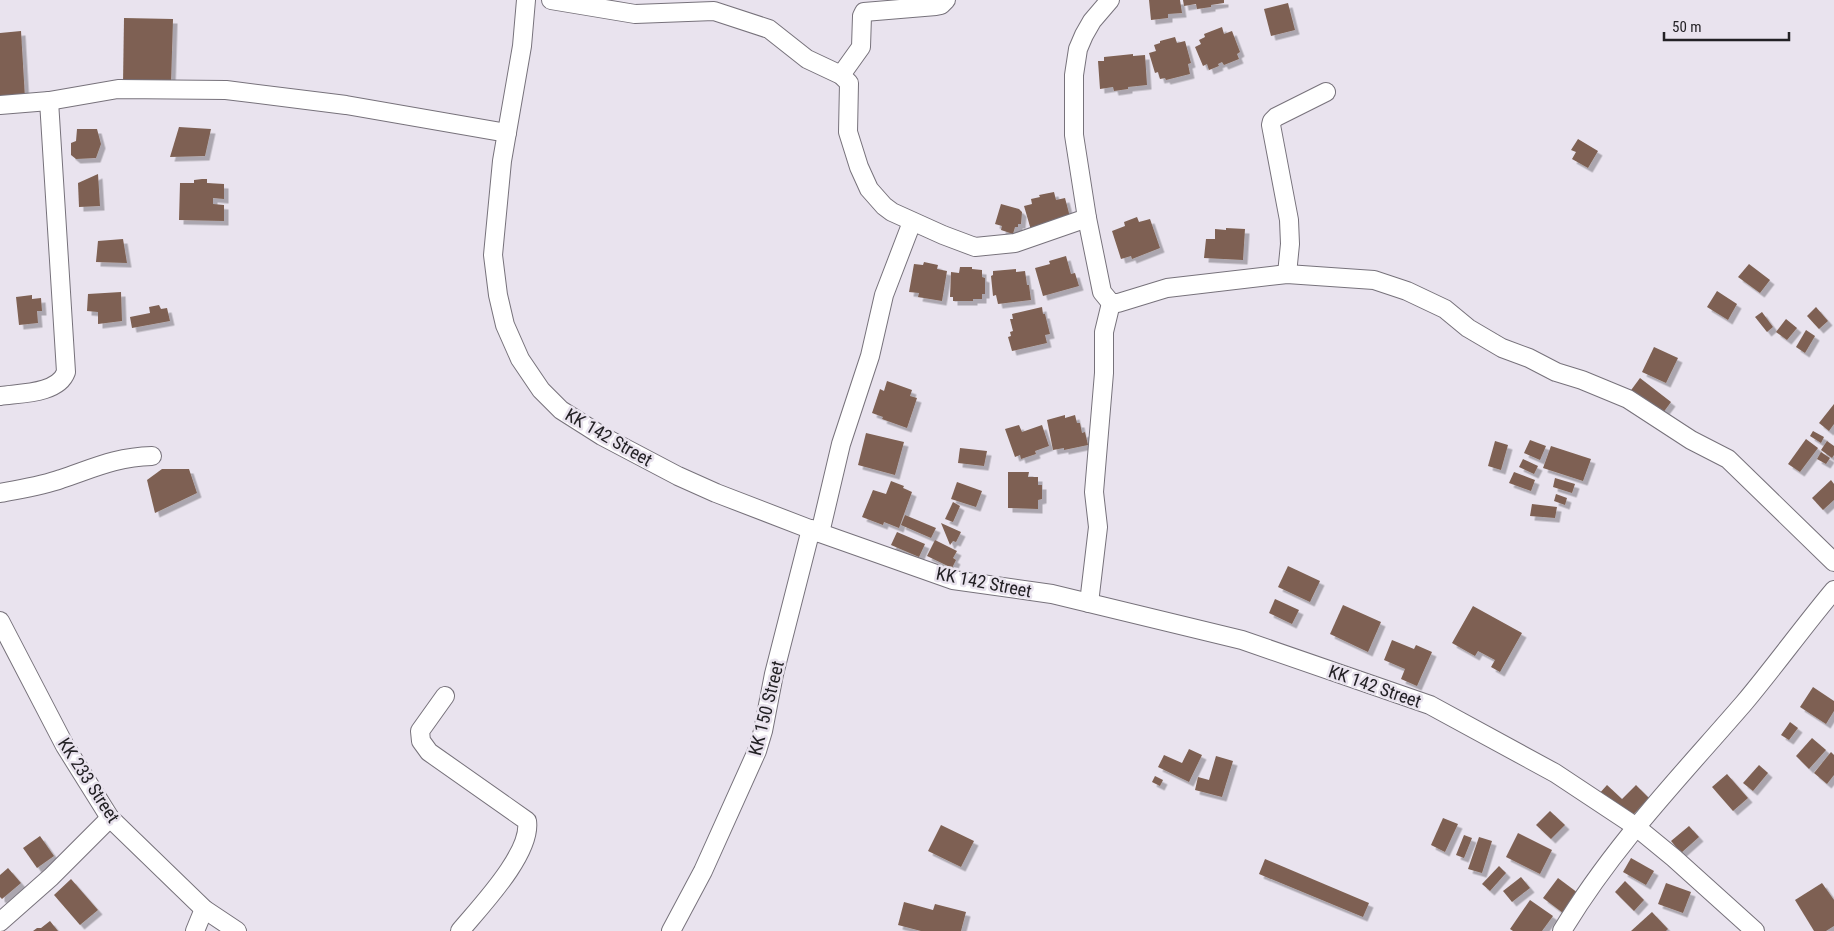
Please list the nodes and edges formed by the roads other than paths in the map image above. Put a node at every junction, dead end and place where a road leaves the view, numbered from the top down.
1 (526, 0) edge
2 (551, 0) edge
3 (946, 0) edge
4 (1110, 0) edge
5 (841, 75) junction
6 (1326, 92) dead end
7 (50, 100) junction
8 (0, 105) edge
9 (507, 133) junction
10 (1087, 218) junction
11 (912, 222) junction
12 (1287, 274) junction
13 (1111, 303) junction
14 (0, 396) edge
15 (152, 456) dead end
16 (0, 494) edge
17 (815, 531) junction
18 (1834, 562) edge
19 (1834, 590) edge
20 (1089, 603) junction
21 (2, 627) edge
22 (444, 696) dead end
23 (110, 818) junction
24 (1635, 826) junction
25 (204, 909) junction
26 (0, 922) edge
27 (195, 931) edge
28 (237, 931) edge
29 (460, 931) edge
30 (671, 931) edge
31 (1562, 931) edge
32 (1755, 931) edge

1 - 9 street, KK 142 Street
2 - 5 street
3 - 5 street
4 - 10 street
5 - 11 street
6 - 12 street
7 - 8 street
7 - 9 street
7 - 14 street
9 - 17 street, KK 142 Street
10 - 11 street
10 - 13 street
11 - 17 street, KK 150 Street
12 - 13 street
12 - 18 street
13 - 20 street
15 - 16 street
17 - 20 street, KK 142 Street
17 - 30 street, KK 150 Street
19 - 24 street
20 - 24 street, KK 142 Street
21 - 23 street, KK 233 Street
22 - 29 street
23 - 25 street, KK 233 Street
23 - 26 street
24 - 31 street
24 - 32 street, KK 142 Street
25 - 27 street
25 - 28 street, KK 233 Street

